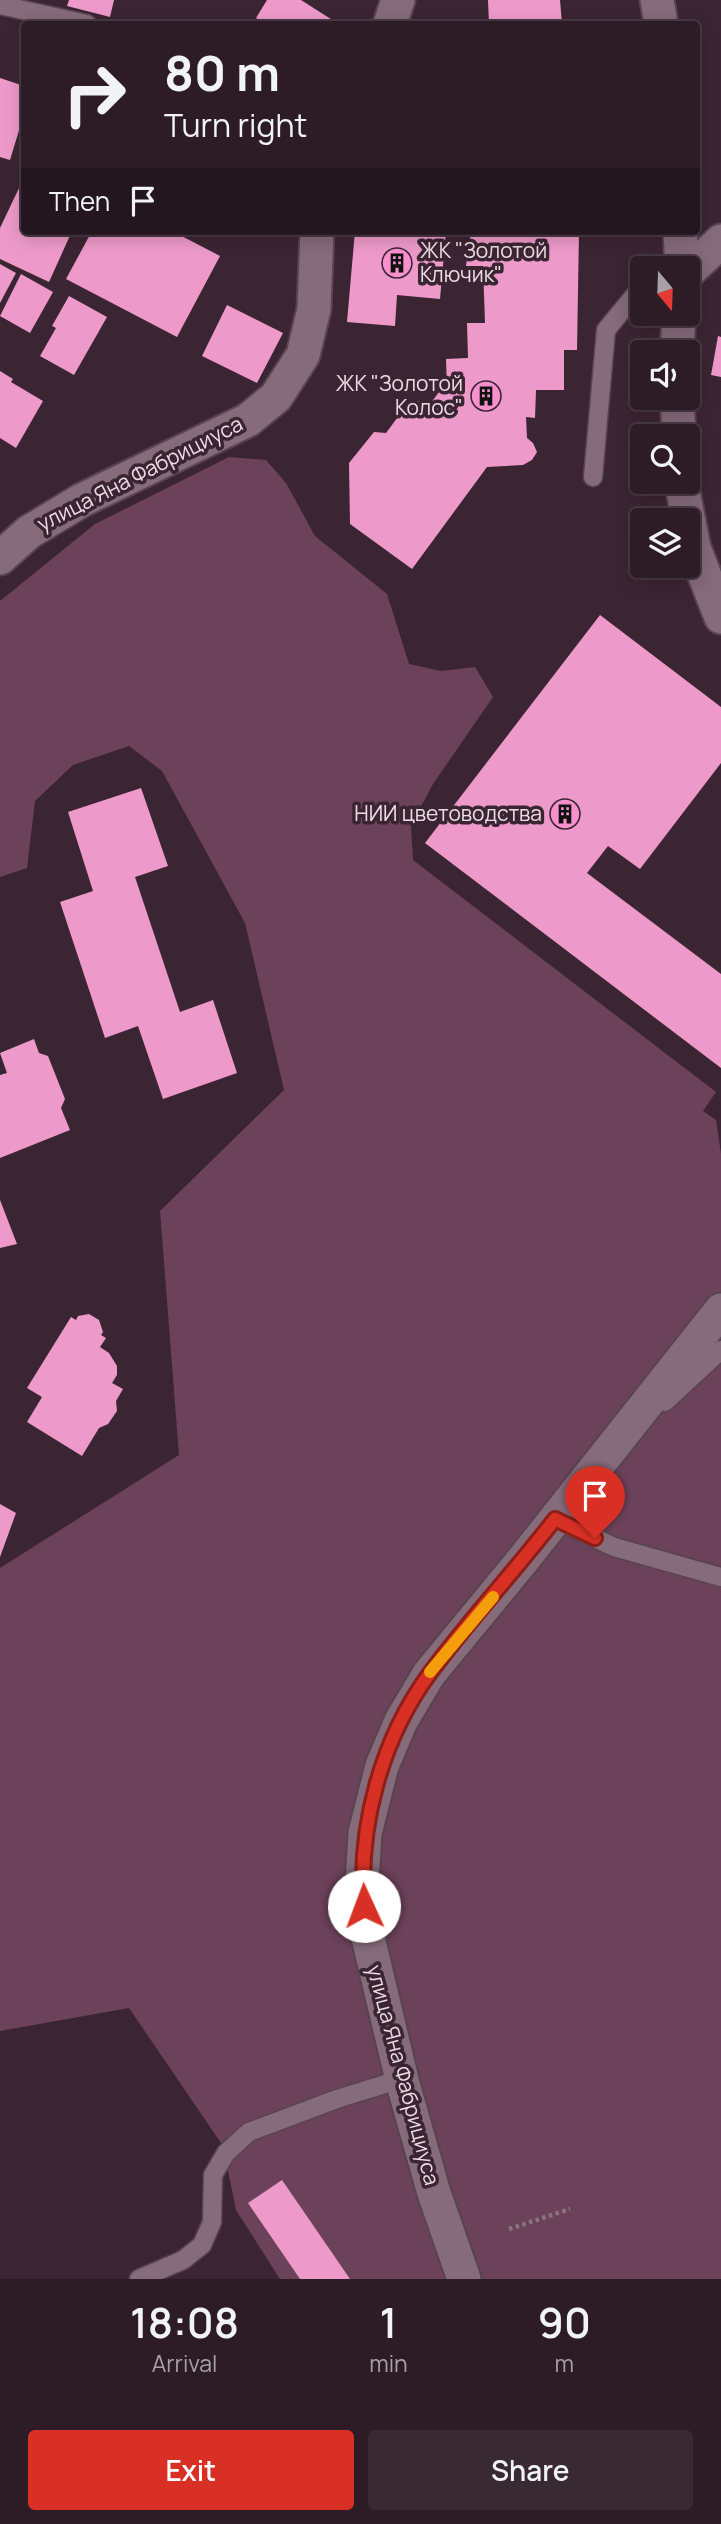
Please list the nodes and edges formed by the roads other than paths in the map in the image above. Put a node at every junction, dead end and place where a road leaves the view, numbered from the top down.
1 (398, 0) edge
2 (657, 0) edge
3 (0, 5) edge
4 (73, 21) edge
5 (391, 21) edge
6 (660, 21) edge
7 (317, 235) edge
8 (680, 235) edge
9 (721, 241) edge
10 (681, 256) edge
11 (700, 261) edge
12 (630, 301) edge
13 (593, 477) dead end
14 (684, 494) edge
15 (0, 558) edge
16 (719, 610) edge
17 (721, 1310) edge
18 (721, 1350) edge
19 (596, 1467) junction
20 (555, 1519) junction
21 (721, 1577) edge
22 (401, 2078) junction
23 (139, 2279) edge
24 (464, 2279) edge

1 - 5 street
2 - 6 street
3 - 4 lane
7 - 15 street, улица Яна Фабрициуса
8 - 10 street
9 - 11 street
12 - 13 lane
14 - 16 street
17 - 19 street, улица Яна Фабрициуса
18 - 19 lane
19 - 20 street, улица Яна Фабрициуса
20 - 21 lane
20 - 22 street, улица Яна Фабрициуса
22 - 23 lane
22 - 24 street, улица Яна Фабрициуса

